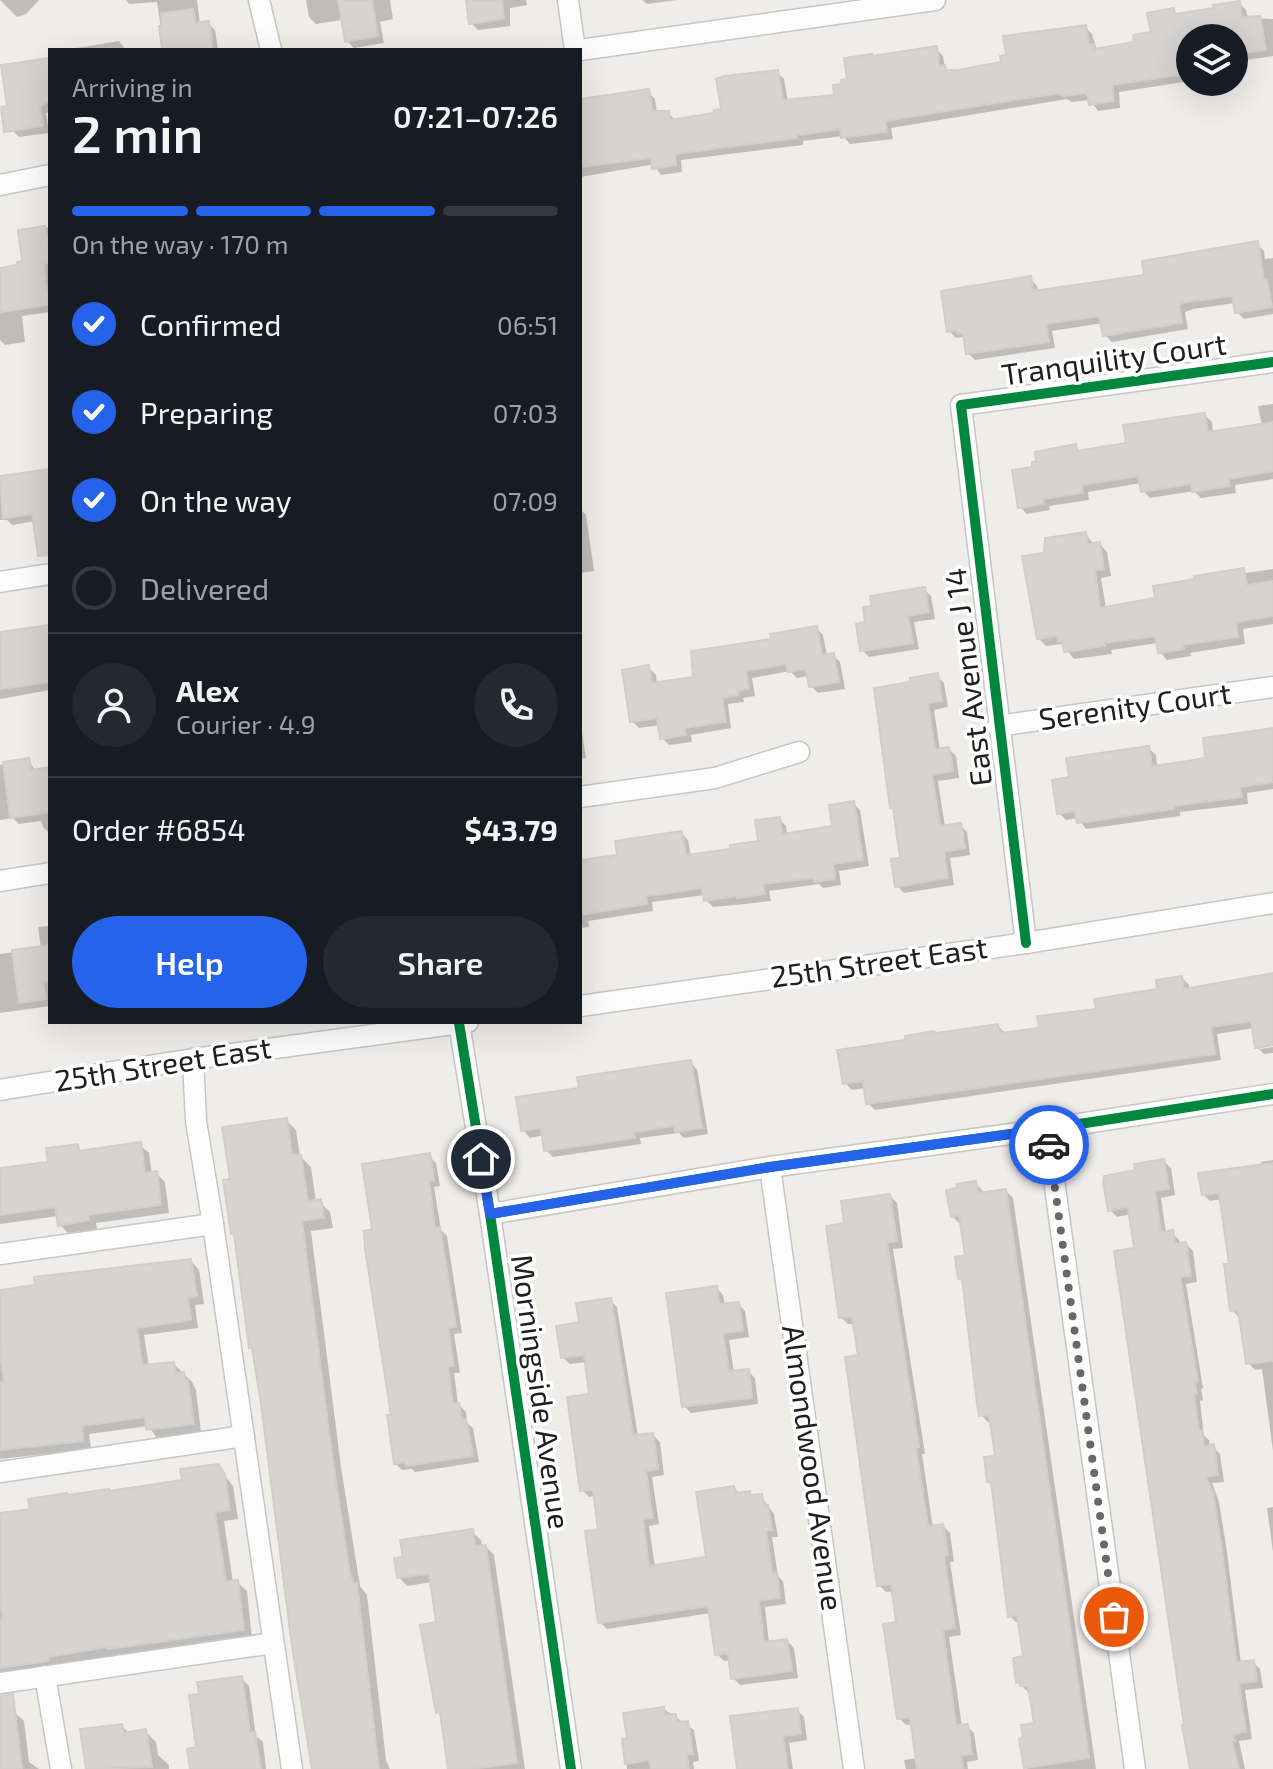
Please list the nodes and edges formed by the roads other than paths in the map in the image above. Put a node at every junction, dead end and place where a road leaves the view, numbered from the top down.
1 (259, 0) edge
2 (568, 0) edge
3 (935, 0) edge
4 (886, 4) edge
5 (271, 48) edge
6 (577, 48) edge
7 (582, 49) edge
8 (48, 175) edge
9 (0, 185) edge
10 (1273, 362) edge
11 (961, 405) joint
12 (48, 574) edge
13 (0, 582) edge
14 (1273, 687) edge
15 (998, 726) junction
16 (799, 752) dead end
17 (582, 797) edge
18 (48, 873) edge
19 (0, 881) edge
20 (1273, 903) edge
21 (1026, 943) junction
22 (582, 1006) edge
23 (456, 1024) edge
24 (464, 1024) edge
25 (193, 1059) junction
26 (0, 1090) edge
27 (1273, 1094) edge
28 (1047, 1129) junction
29 (770, 1167) junction
30 (490, 1214) junction
31 (213, 1224) junction
32 (0, 1254) edge
33 (244, 1436) junction
34 (0, 1472) edge
35 (273, 1643) junction
36 (45, 1676) junction
37 (0, 1683) edge
38 (61, 1769) edge
39 (292, 1769) edge
40 (571, 1769) edge
41 (854, 1769) edge
42 (1135, 1769) edge

1 - 5 street
2 - 6 street
3 - 4 street
4 - 7 street
8 - 9 street
10 - 11 street, Tranquility Court
11 - 15 street, East Avenue J 14
12 - 13 street
14 - 15 street, Serenity Court
15 - 21 street, East Avenue J 14
16 - 17 street
18 - 19 street
20 - 21 street, 25th Street East
21 - 22 street, 25th Street East
23 - 25 street, 25th Street East
24 - 30 street, Morningside Avenue
25 - 26 street, 25th Street East
25 - 31 street
27 - 28 street
28 - 29 street
28 - 42 street
29 - 30 street
29 - 41 street, Almondwood Avenue
30 - 40 street, Morningside Avenue
31 - 32 street
31 - 33 street
33 - 34 street
33 - 35 street
35 - 36 street
35 - 39 street
36 - 37 street
36 - 38 street

